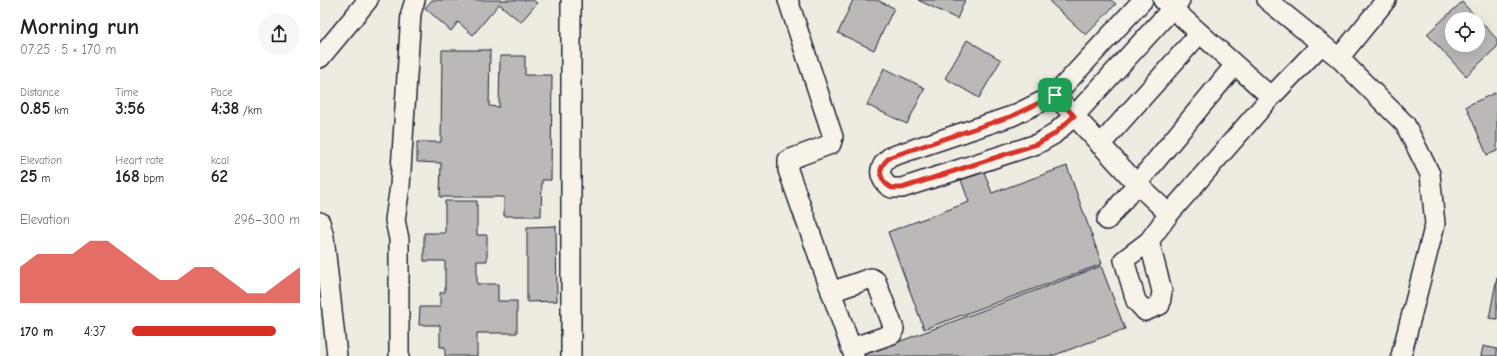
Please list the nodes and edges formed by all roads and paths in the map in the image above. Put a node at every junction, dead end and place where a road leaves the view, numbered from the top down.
1 (368, 0) edge
2 (415, 0) edge
3 (571, 0) edge
4 (788, 0) edge
5 (1143, 0) edge
6 (1267, 0) edge
7 (1386, 0) edge
8 (1172, 3) edge
9 (1200, 33) junction
10 (1322, 44) junction
11 (320, 58) edge
12 (1339, 58) junction
13 (1235, 65) junction
14 (1055, 95) junction
15 (1271, 97) junction
16 (1074, 116) junction
17 (1100, 145) junction
18 (1136, 183) junction
19 (1169, 214) junction
20 (1107, 220) dead end
21 (320, 222) edge
22 (1149, 241) dead end
23 (831, 292) junction
24 (852, 352) edge
25 (337, 356) edge
26 (399, 356) edge
27 (571, 356) edge
28 (1401, 356) edge

1 - 11 lane
2 - 26 lane
3 - 27 lane
4 - 23 lane
5 - 14 lane
6 - 10 lane
7 - 12 lane
8 - 9 lane
8 - 16 lane
9 - 13 lane
9 - 17 lane
10 - 12 lane
10 - 15 lane
12 - 28 lane
13 - 15 lane
13 - 18 lane
14 - 16 lane
14 - 16 lane
15 - 19 lane
16 - 17 lane
17 - 18 lane
18 - 19 lane
18 - 20 lane
19 - 22 lane
21 - 25 lane
23 - 24 lane
23 - 24 lane

